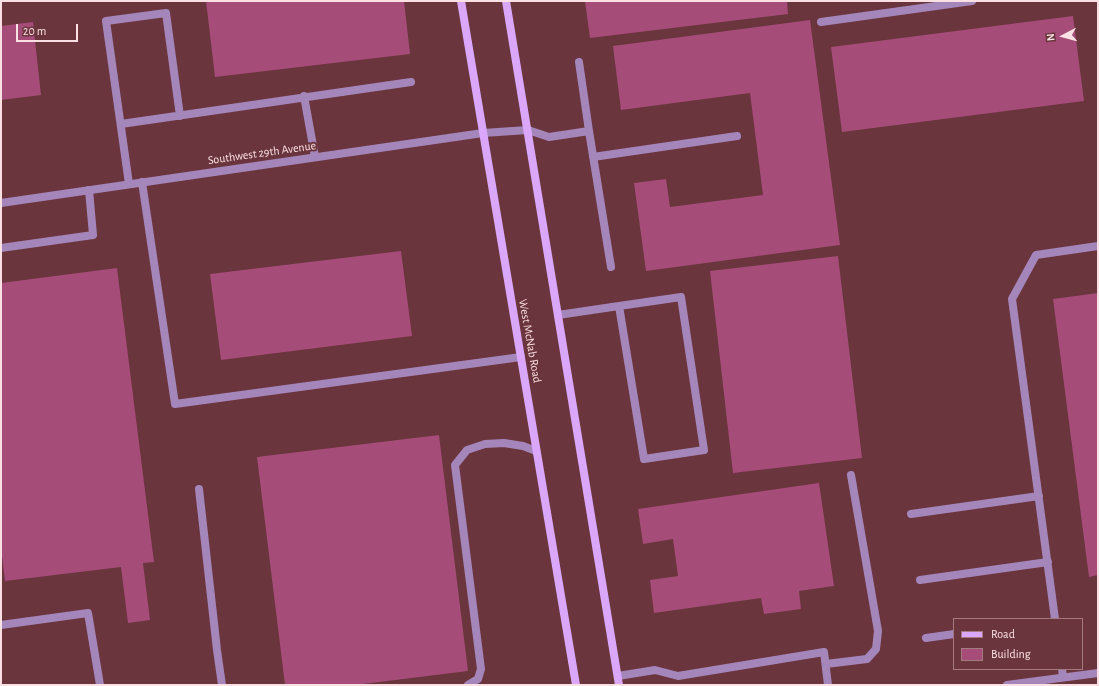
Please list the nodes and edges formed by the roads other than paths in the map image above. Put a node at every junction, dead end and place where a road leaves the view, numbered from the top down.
1 (461, 1) edge
2 (506, 1) edge
3 (972, 1) edge
4 (821, 22) dead end
5 (578, 62) dead end
6 (412, 82) dead end
7 (304, 96) junction
8 (180, 116) junction
9 (121, 124) junction
10 (528, 130) junction
11 (589, 131) junction
12 (482, 133) junction
13 (737, 136) dead end
14 (593, 156) junction
15 (315, 157) junction
16 (142, 182) junction
17 (130, 184) junction
18 (89, 190) junction
19 (1, 203) edge
20 (1098, 246) edge
21 (1, 248) edge
22 (611, 267) dead end
23 (619, 306) junction
24 (558, 315) junction
25 (521, 357) junction
26 (536, 451) junction
27 (852, 475) dead end
28 (199, 489) dead end
29 (1039, 496) junction
30 (911, 514) dead end
31 (1048, 562) junction
32 (920, 580) dead end
33 (1055, 618) edge
34 (1, 625) edge
35 (953, 634) edge
36 (926, 638) dead end
37 (826, 664) junction
38 (1063, 673) edge
39 (1098, 673) edge
40 (618, 676) junction
41 (100, 685) edge
42 (222, 685) edge
43 (468, 685) edge
44 (576, 685) edge
45 (619, 685) edge
46 (828, 685) edge
47 (1007, 685) edge

1 - 12 main road, West McNab Road
2 - 10 main road
3 - 4 street
5 - 11 street
6 - 7 street
7 - 8 street
7 - 15 street
8 - 9 street
8 - 9 street
9 - 17 street
10 - 11 street
10 - 12 street, Southwest 29th Avenue
10 - 24 main road
11 - 14 street
12 - 15 street, Southwest 29th Avenue
12 - 25 main road, West McNab Road
13 - 14 street
14 - 22 street
15 - 16 street, Southwest 29th Avenue
16 - 17 street, Southwest 29th Avenue
16 - 25 street
17 - 18 street, Southwest 29th Avenue
18 - 19 street, Southwest 29th Avenue
18 - 21 street
20 - 29 street
23 - 23 street
23 - 24 street
24 - 40 main road
25 - 26 main road, West McNab Road
26 - 43 street
26 - 44 main road, West McNab Road
27 - 37 street
28 - 42 street
29 - 30 street
29 - 31 street
31 - 32 street
31 - 33 street
34 - 41 street
35 - 36 street
37 - 40 street
37 - 46 street
38 - 39 street
38 - 47 street
40 - 45 main road

